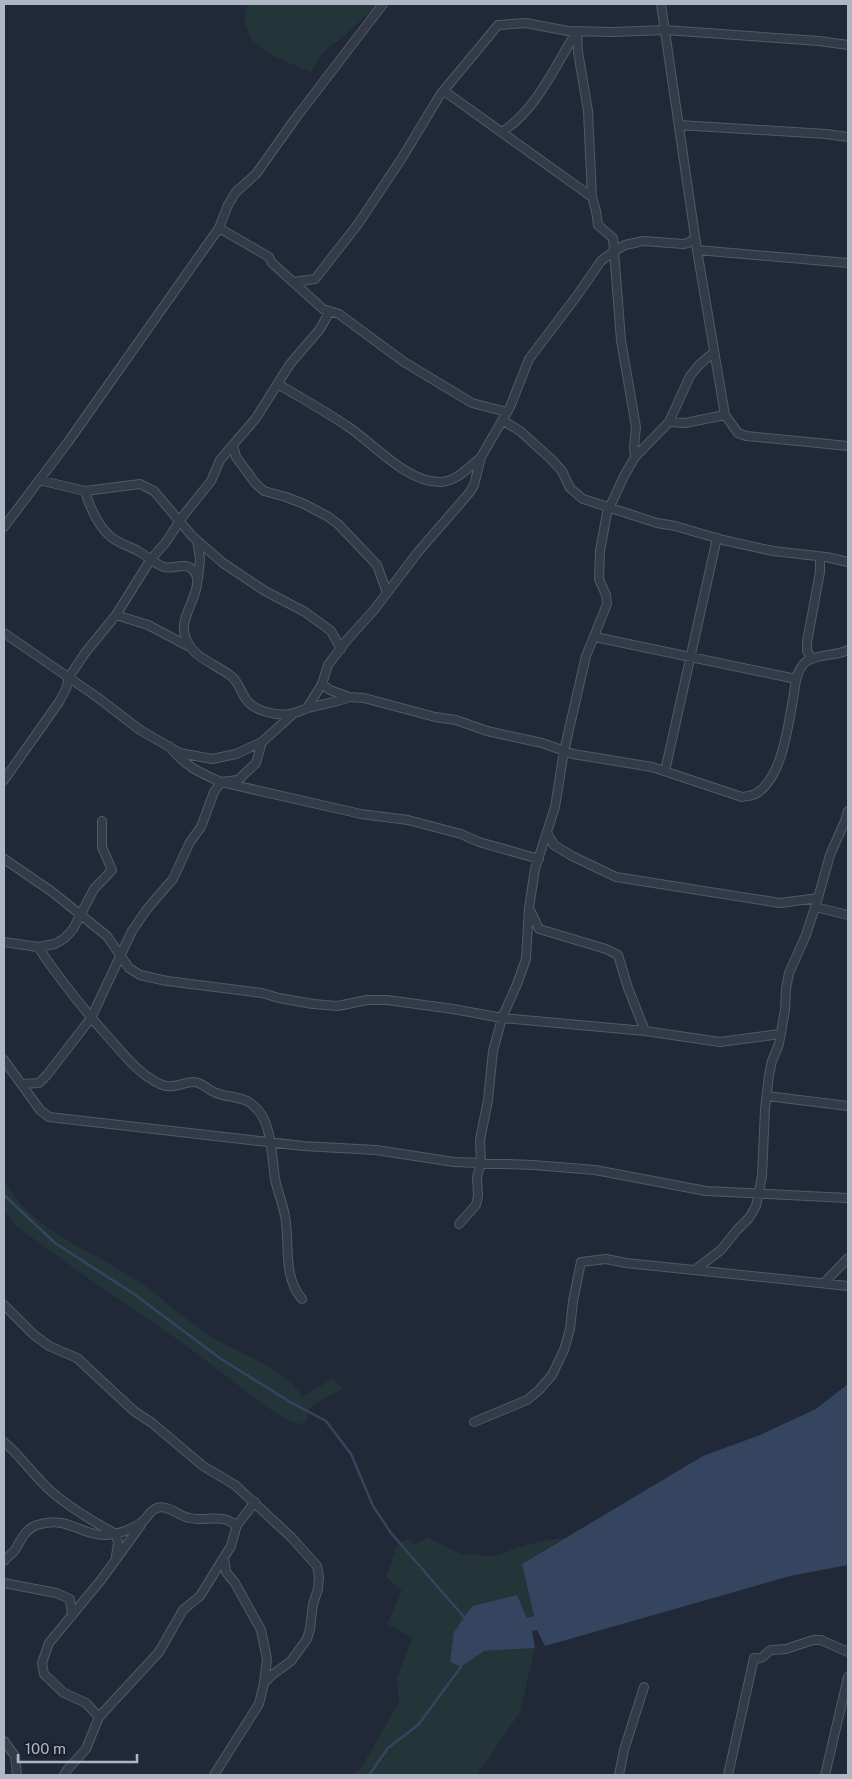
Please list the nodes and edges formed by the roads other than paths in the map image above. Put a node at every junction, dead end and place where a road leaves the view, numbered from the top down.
1 (383, 4) edge
2 (661, 4) edge
3 (665, 30) junction
4 (577, 31) junction
5 (848, 46) edge
6 (444, 91) junction
7 (679, 125) junction
8 (502, 132) junction
9 (848, 137) edge
10 (592, 197) junction
11 (219, 228) junction
12 (696, 238) junction
13 (697, 250) junction
14 (614, 251) junction
15 (848, 263) edge
16 (293, 282) junction
17 (330, 311) junction
18 (714, 352) junction
19 (278, 384) junction
20 (507, 412) junction
21 (725, 416) junction
22 (502, 420) junction
23 (669, 422) junction
24 (233, 445) junction
25 (848, 446) edge
26 (481, 457) junction
27 (635, 457) junction
28 (39, 480) junction
29 (85, 492) junction
30 (609, 508) junction
31 (180, 521) junction
32 (4, 527) edge
33 (717, 538) junction
34 (197, 540) junction
35 (820, 557) junction
36 (151, 559) junction
37 (848, 562) edge
38 (197, 581) junction
39 (387, 593) junction
40 (116, 615) junction
41 (4, 633) edge
42 (595, 637) junction
43 (188, 646) junction
44 (341, 648) junction
45 (848, 650) edge
46 (690, 657) junction
47 (812, 659) junction
48 (69, 677) junction
49 (796, 679) junction
50 (322, 684) junction
51 (348, 697) junction
52 (307, 708) junction
53 (294, 713) junction
54 (262, 742) junction
55 (169, 746) junction
56 (564, 751) junction
57 (665, 771) junction
58 (4, 780) edge
59 (221, 782) junction
60 (848, 811) edge
61 (102, 821) dead end
62 (546, 833) junction
63 (4, 859) edge
64 (539, 859) junction
65 (818, 898) junction
66 (815, 907) junction
67 (529, 908) junction
68 (80, 915) junction
69 (848, 915) edge
70 (4, 942) edge
71 (38, 947) junction
72 (120, 957) junction
73 (91, 1018) junction
74 (502, 1018) junction
75 (645, 1031) junction
76 (780, 1034) junction
77 (4, 1060) edge
78 (22, 1084) junction
79 (766, 1096) junction
80 (848, 1106) edge
81 (271, 1142) junction
82 (481, 1162) junction
83 (758, 1194) junction
84 (848, 1198) edge
85 (459, 1224) dead end
86 (848, 1258) edge
87 (696, 1269) junction
88 (824, 1284) junction
89 (848, 1286) edge
90 (302, 1299) dead end
91 (4, 1306) edge
92 (474, 1422) dead end
93 (4, 1442) edge
94 (254, 1502) junction
95 (144, 1521) junction
96 (237, 1525) junction
97 (116, 1534) junction
98 (224, 1557) junction
99 (116, 1558) junction
100 (4, 1561) edge
101 (4, 1583) edge
102 (72, 1616) junction
103 (848, 1652) edge
104 (848, 1677) edge
105 (264, 1683) junction
106 (644, 1687) dead end
107 (99, 1717) junction
108 (4, 1742) edge
109 (17, 1775) edge
110 (64, 1775) edge
111 (214, 1775) edge
112 (619, 1775) edge
113 (728, 1775) edge
114 (825, 1775) edge

1 - 11 street
2 - 3 street
3 - 4 street
3 - 5 street
3 - 7 street
4 - 6 street
4 - 8 street
4 - 10 street
6 - 8 street
6 - 16 street
7 - 9 street
7 - 12 street
8 - 10 street
10 - 14 street
11 - 16 street
11 - 28 street
12 - 13 street
12 - 14 street
13 - 15 street
13 - 18 street
14 - 20 street
14 - 27 street
16 - 17 street
17 - 19 street
17 - 20 street
18 - 21 street
18 - 23 street
19 - 24 street
19 - 26 street
20 - 22 street
21 - 23 street
21 - 25 street
22 - 26 street
22 - 30 street
23 - 27 street
24 - 31 street
24 - 39 street
26 - 39 street
27 - 30 street
28 - 29 street
28 - 32 street
29 - 31 street
29 - 36 street
30 - 33 street
30 - 42 street
31 - 34 street
31 - 36 street
33 - 35 street
33 - 46 street
34 - 38 street
34 - 44 street
35 - 37 street
35 - 47 street
36 - 38 street
36 - 40 street
38 - 43 street
39 - 44 street
40 - 43 street
40 - 48 street
41 - 48 street
42 - 46 street
42 - 56 street
43 - 53 street
44 - 50 street
45 - 47 street
46 - 49 street
46 - 57 street
47 - 49 street
48 - 55 street
48 - 58 street
49 - 57 street
50 - 51 street
50 - 52 street
51 - 52 street
51 - 56 street
52 - 53 street
53 - 54 street
54 - 55 street
54 - 59 street
55 - 59 street
56 - 57 street
56 - 62 street
59 - 64 street
59 - 72 street
60 - 65 street
61 - 68 street
62 - 64 street
62 - 65 street
63 - 68 street
64 - 67 street
65 - 66 street
66 - 69 street
66 - 76 street
67 - 74 street
67 - 75 street
68 - 71 street
68 - 72 street
70 - 71 street
71 - 73 street
72 - 73 street
72 - 74 street
73 - 78 street
73 - 81 street
74 - 75 street
74 - 82 street
75 - 76 street
76 - 79 street
77 - 78 street
78 - 81 street
79 - 80 street
79 - 83 street
81 - 82 street
81 - 90 street
82 - 83 street
82 - 85 street
83 - 84 street
83 - 87 street
86 - 88 street
87 - 88 street
87 - 92 street
88 - 89 street
91 - 94 street
93 - 97 street
94 - 96 street
94 - 105 street
95 - 96 street
95 - 97 street
95 - 99 street
96 - 98 street
97 - 99 street
97 - 100 street
98 - 105 street
98 - 107 street
99 - 102 street
101 - 102 street
102 - 107 street
103 - 113 street
104 - 114 street
105 - 111 street
106 - 112 street
107 - 110 street
108 - 109 street

